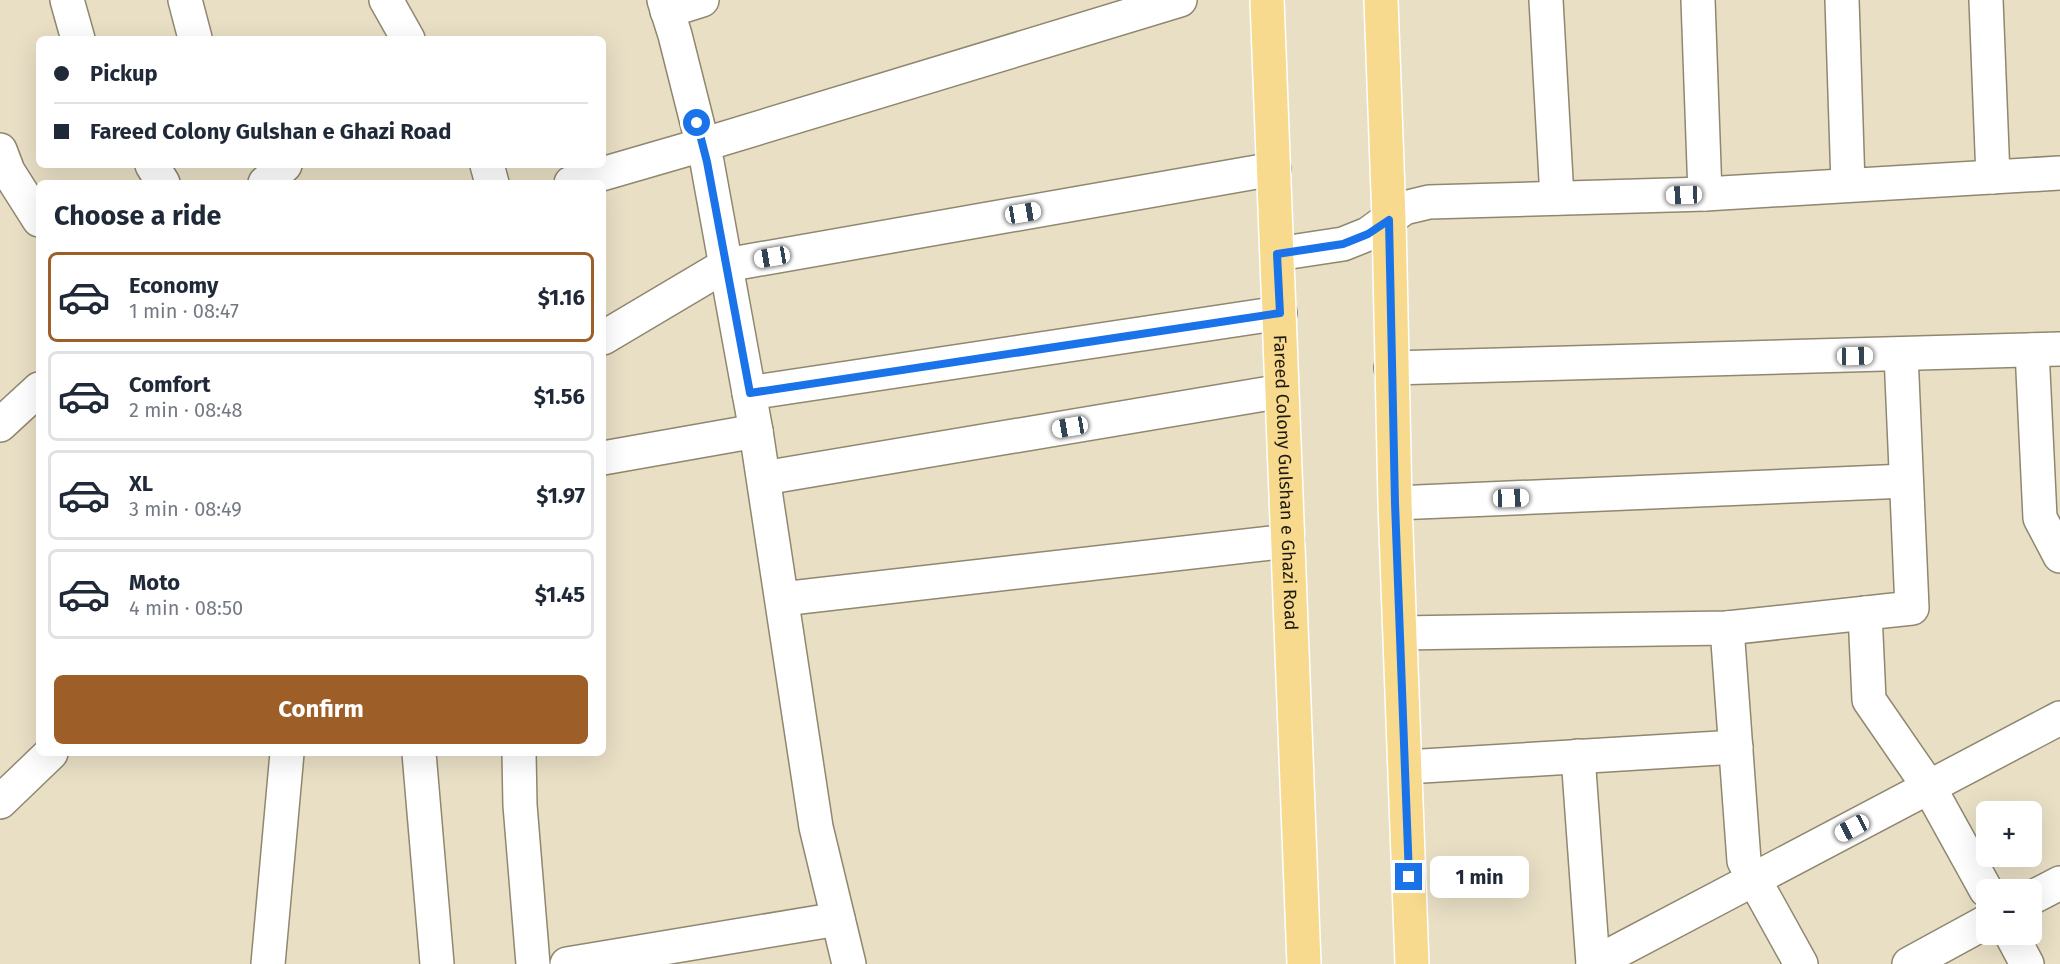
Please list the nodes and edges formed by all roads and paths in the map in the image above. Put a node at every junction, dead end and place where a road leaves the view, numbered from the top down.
1 (67, 0) edge
2 (185, 0) edge
3 (386, 0) edge
4 (702, 0) edge
5 (1180, 0) edge
6 (1267, 0) edge
7 (1381, 0) edge
8 (1546, 0) edge
9 (1698, 0) edge
10 (1842, 0) edge
11 (1986, 0) edge
12 (666, 6) edge
13 (77, 36) edge
14 (194, 36) edge
15 (406, 36) edge
16 (702, 145) junction
17 (0, 150) edge
18 (282, 168) edge
19 (1274, 169) junction
20 (2060, 173) edge
21 (1993, 177) junction
22 (268, 180) edge
23 (581, 180) edge
24 (1848, 185) junction
25 (1705, 194) junction
26 (1557, 198) junction
27 (36, 215) edge
28 (1389, 220) junction
29 (1277, 254) junction
30 (726, 266) junction
31 (1280, 313) junction
32 (606, 336) edge
33 (2046, 349) edge
34 (1901, 354) junction
35 (1391, 368) junction
36 (1282, 391) junction
37 (36, 392) edge
38 (750, 393) junction
39 (0, 424) edge
40 (756, 431) junction
41 (606, 457) edge
42 (764, 478) junction
43 (1906, 481) junction
44 (1395, 503) junction
45 (2050, 514) edge
46 (1288, 541) junction
47 (2060, 556) edge
48 (782, 598) junction
49 (1865, 613) junction
50 (1727, 628) junction
51 (1400, 633) junction
52 (2060, 718) edge
53 (1736, 747) junction
54 (47, 756) edge
55 (287, 756) edge
56 (419, 756) edge
57 (519, 756) edge
58 (1578, 756) junction
59 (1406, 767) junction
60 (1929, 786) junction
61 (2, 794) edge
62 (1754, 879) junction
63 (1980, 879) edge
64 (2060, 883) edge
65 (2042, 892) edge
66 (838, 919) junction
67 (1976, 927) edge
68 (2017, 945) edge
69 (268, 964) edge
70 (437, 964) edge
71 (533, 964) edge
72 (567, 964) edge
73 (849, 964) edge
74 (1304, 964) edge
75 (1413, 964) edge
76 (1593, 964) edge
77 (1801, 964) edge
78 (1909, 964) edge
79 (2027, 964) edge

1 - 13 street
2 - 14 street
3 - 15 street
4 - 12 street
5 - 16 street
6 - 19 main road, Fareed Colony Gulshan e Ghazi Road
7 - 28 main road
8 - 26 street
9 - 25 street
10 - 24 street
11 - 21 street
12 - 16 street
16 - 23 street
16 - 30 street
17 - 27 street
18 - 22 street
19 - 29 main road, Fareed Colony Gulshan e Ghazi Road
19 - 30 street
20 - 21 street
21 - 24 street
24 - 25 street
25 - 26 street
26 - 28 street
28 - 29 street
28 - 35 main road
29 - 31 main road, Fareed Colony Gulshan e Ghazi Road
30 - 32 street
30 - 38 street
31 - 36 main road, Fareed Colony Gulshan e Ghazi Road
31 - 38 street
33 - 34 street
33 - 45 street
34 - 35 street
34 - 43 street
35 - 44 main road
36 - 42 street
36 - 46 main road, Fareed Colony Gulshan e Ghazi Road
37 - 39 street
38 - 40 street
40 - 41 street
40 - 42 street
42 - 48 street
43 - 44 street
43 - 49 street
44 - 51 main road
45 - 47 street
46 - 48 street
46 - 74 main road, Fareed Colony Gulshan e Ghazi Road
48 - 66 street
49 - 50 street
49 - 60 street
50 - 51 street
50 - 53 street
51 - 59 main road
52 - 60 street
53 - 58 street
53 - 62 street
54 - 61 street
55 - 69 street
56 - 70 street
57 - 71 street
58 - 59 street
58 - 76 street
59 - 75 main road
60 - 62 street
60 - 63 street
62 - 76 street
62 - 77 street
64 - 65 street
66 - 72 street
66 - 73 street
67 - 78 street
68 - 79 street

